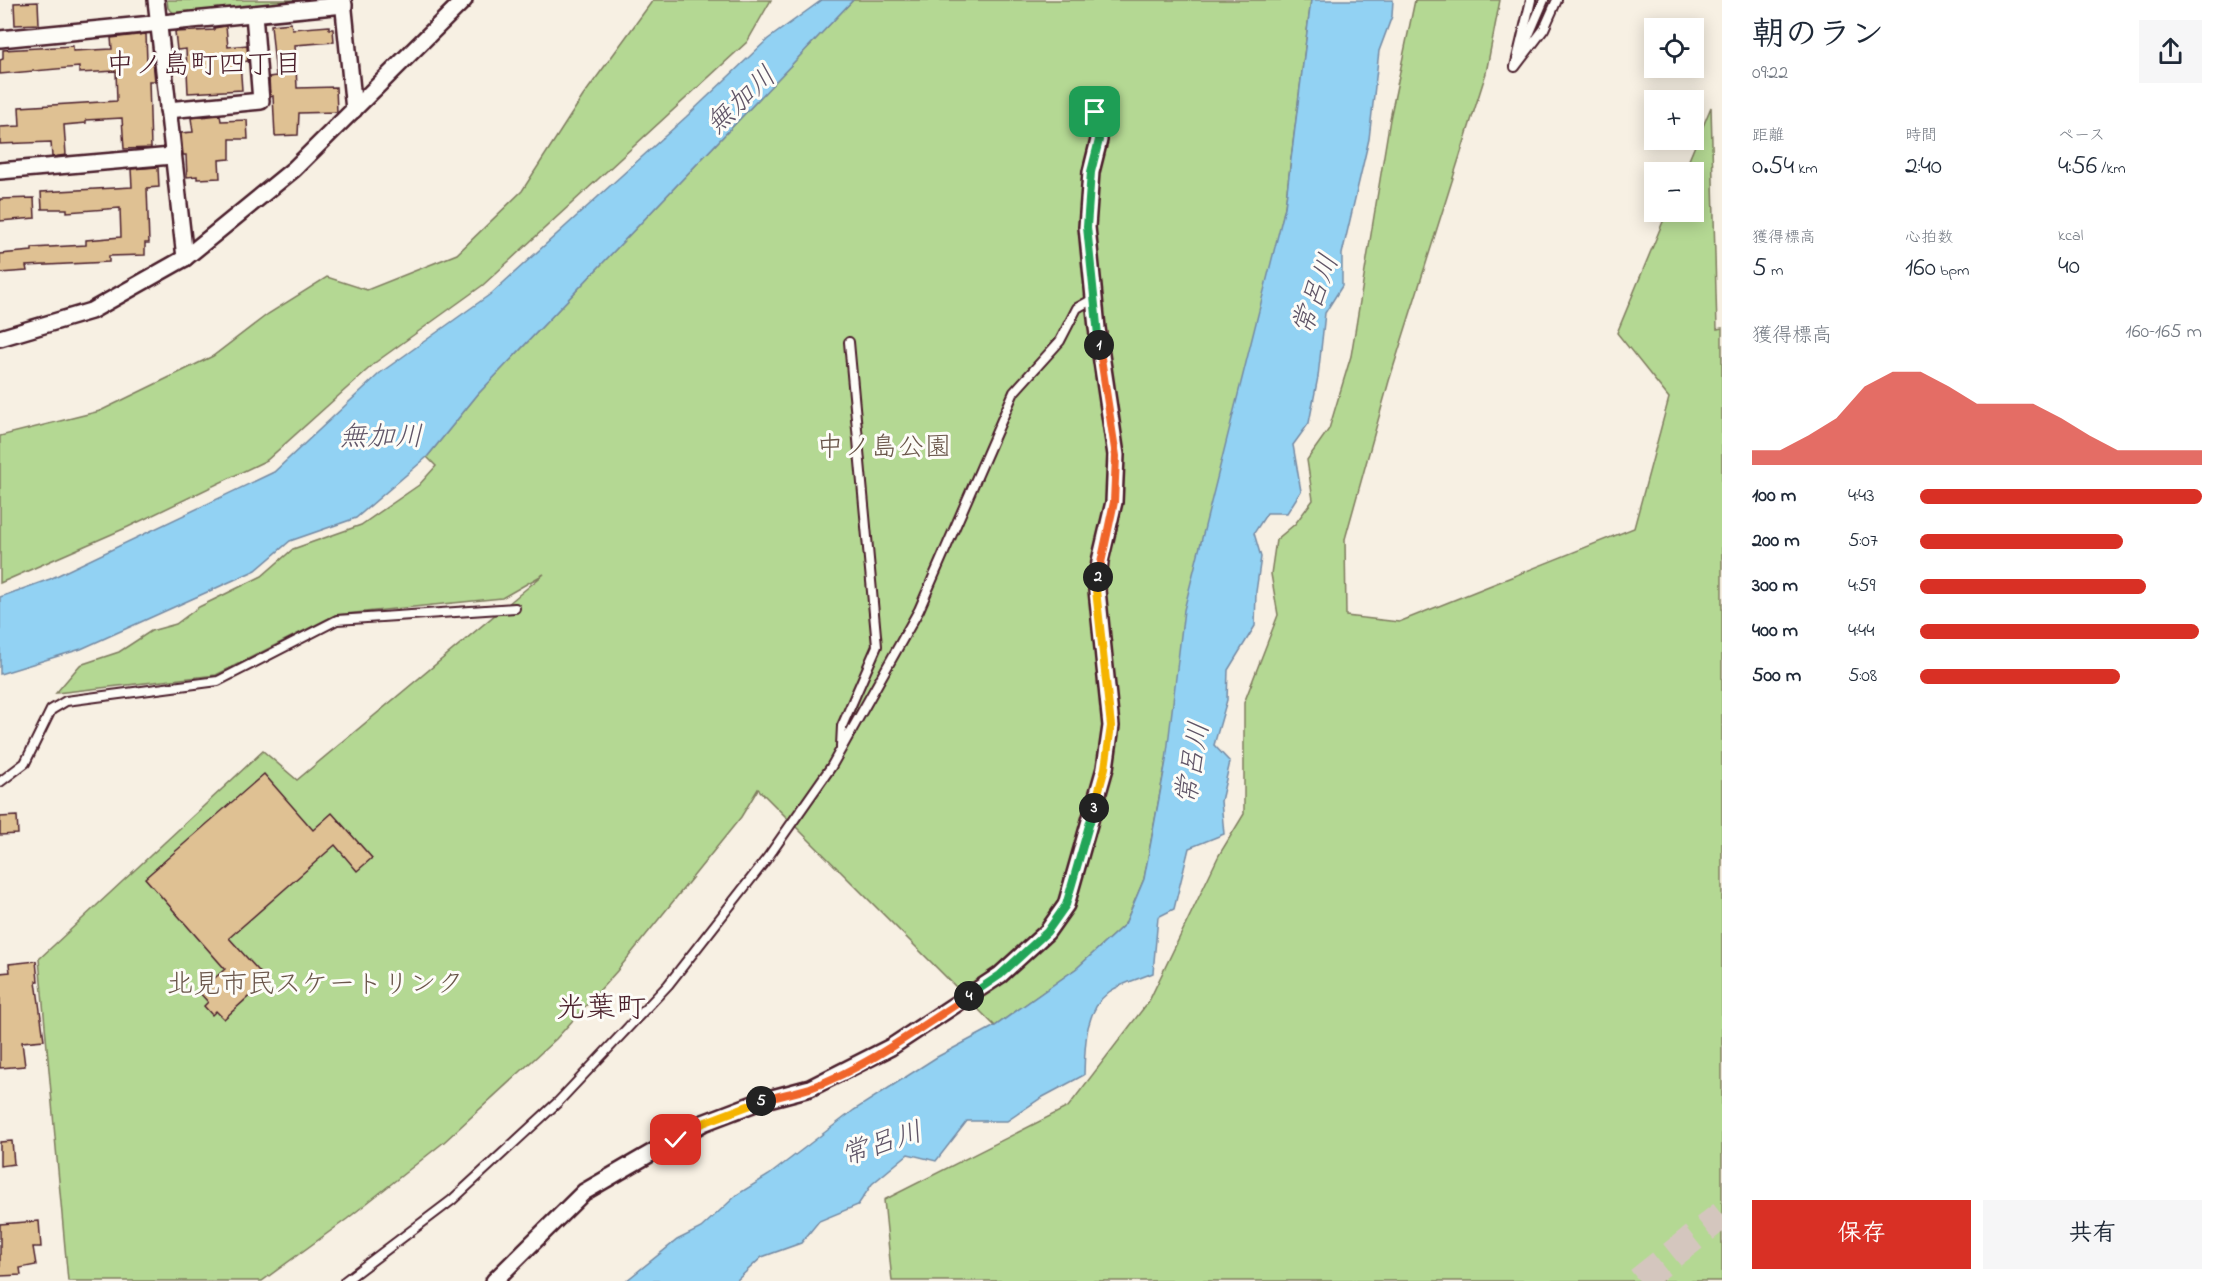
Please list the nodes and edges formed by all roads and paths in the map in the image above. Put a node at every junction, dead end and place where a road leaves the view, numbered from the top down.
1 (156, 0) edge
2 (464, 0) edge
3 (1531, 0) edge
4 (1544, 0) edge
5 (1557, 0) edge
6 (344, 3) edge
7 (254, 14) junction
8 (158, 23) junction
9 (0, 39) edge
10 (1515, 67) junction
11 (168, 110) junction
12 (354, 110) junction
13 (1095, 112) dead end
14 (172, 156) junction
15 (0, 171) edge
16 (185, 258) junction
17 (1094, 299) junction
18 (0, 338) edge
19 (849, 342) dead end
20 (515, 608) dead end
21 (841, 747) junction
22 (0, 782) edge
23 (345, 1281) edge
24 (494, 1281) edge

1 - 8 street
2 - 12 street
3 - 10 lane
4 - 10 lane
5 - 10 lane
6 - 7 street
6 - 12 street
7 - 8 street
7 - 11 street
8 - 9 street
8 - 11 street
11 - 14 street
12 - 16 street
13 - 17 street
14 - 15 street
14 - 16 street
16 - 18 street
17 - 21 lane
17 - 24 street
19 - 21 lane
20 - 22 lane
21 - 23 lane

